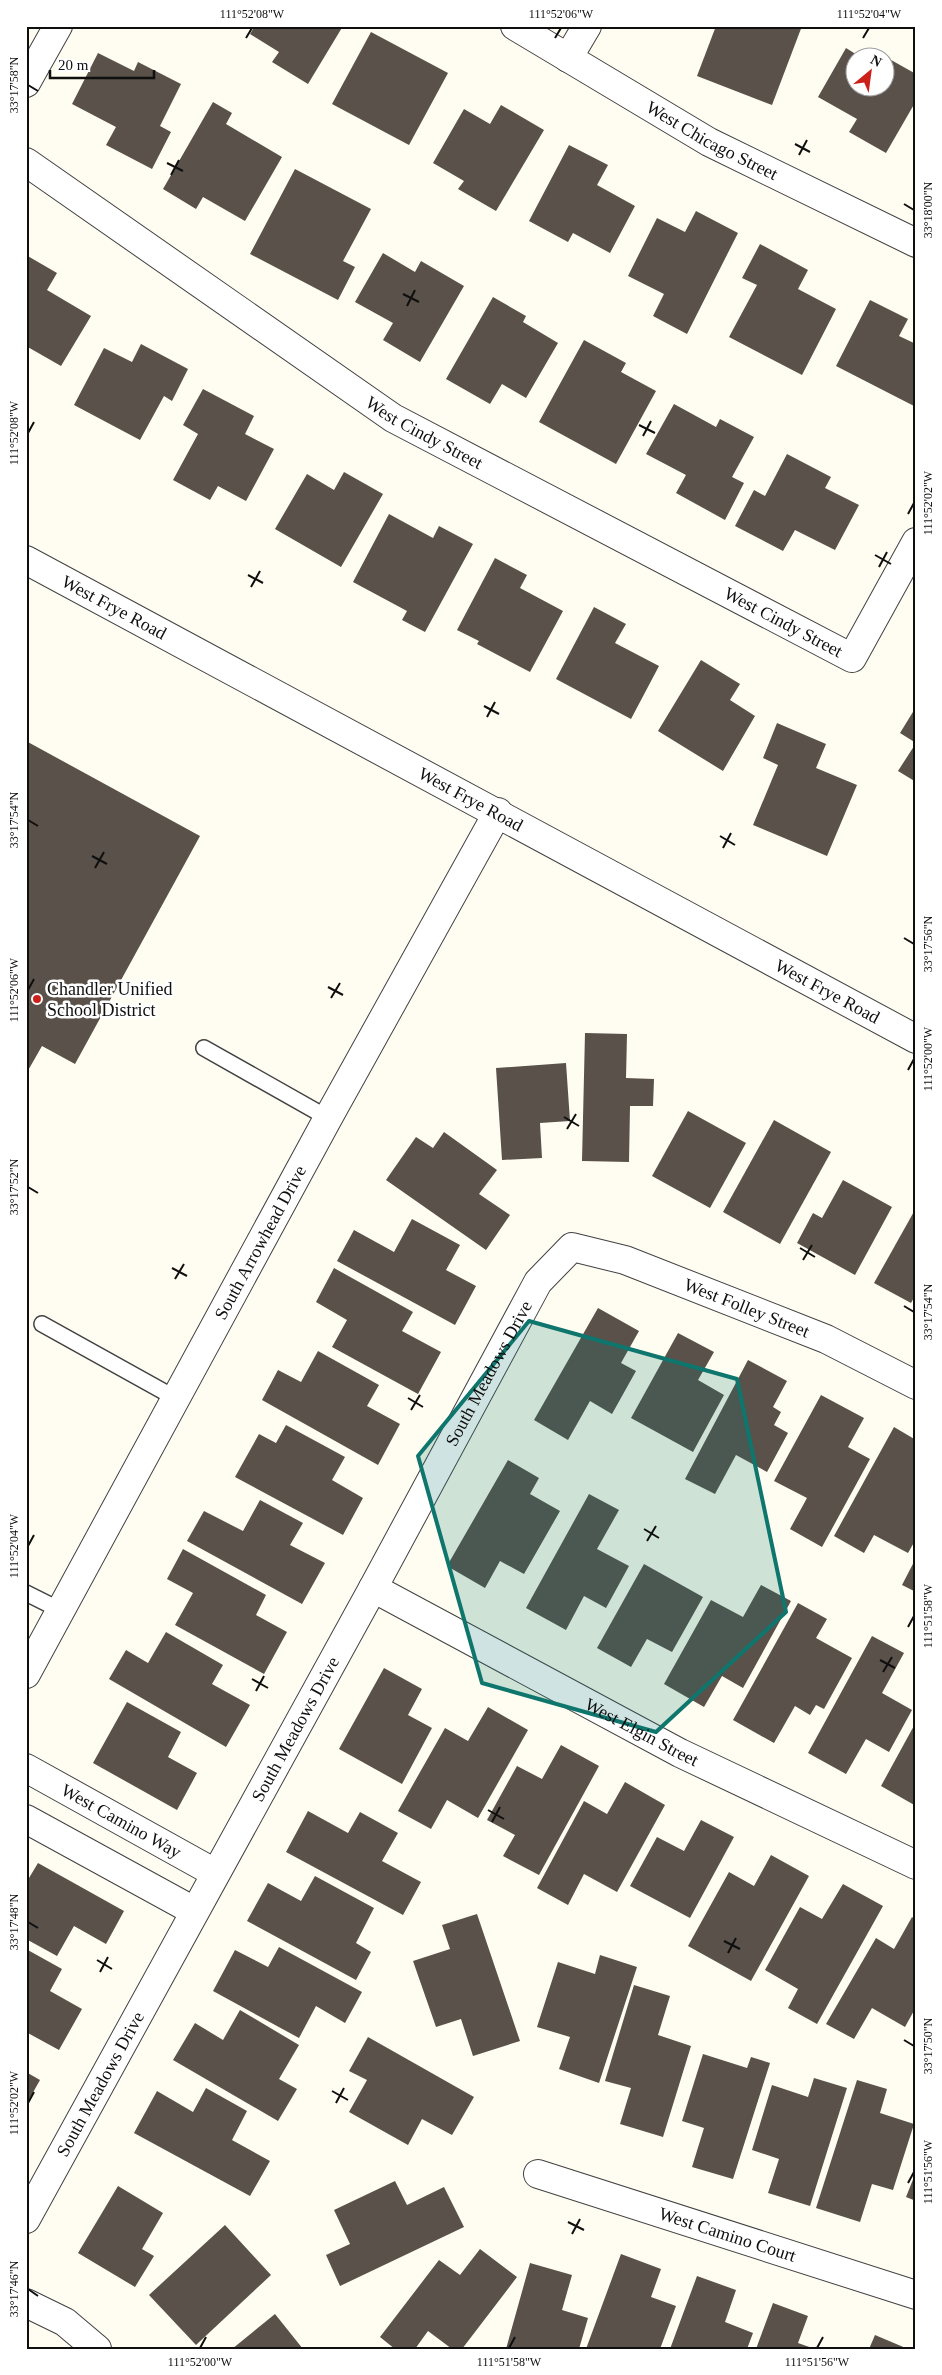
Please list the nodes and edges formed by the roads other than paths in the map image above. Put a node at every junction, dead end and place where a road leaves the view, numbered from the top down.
1 (58, 26) edge
2 (515, 26) edge
3 (587, 26) edge
4 (568, 58) junction
5 (26, 83) edge
6 (26, 162) edge
7 (916, 243) edge
8 (916, 542) edge
9 (26, 560) edge
10 (498, 812) junction
11 (916, 1039) edge
12 (204, 1048) dead end
13 (328, 1118) junction
14 (572, 1247) joint
15 (42, 1324) dead end
16 (916, 1385) edge
17 (177, 1398) junction
18 (373, 1588) junction
19 (26, 1592) edge
20 (60, 1610) junction
21 (26, 1674) edge
22 (26, 1768) edge
23 (26, 1819) edge
24 (916, 1865) edge
25 (215, 1873) junction
26 (194, 1911) junction
27 (538, 2174) dead end
28 (26, 2218) edge
29 (916, 2295) edge
30 (26, 2303) edge
31 (98, 2349) edge

1 - 5 street
2 - 4 street, West Chicago Street
3 - 4 street
4 - 7 street, West Chicago Street
6 - 8 street, West Cindy Street
9 - 10 street, West Frye Road
10 - 11 street, West Frye Road
10 - 13 street, South Arrowhead Drive
12 - 13 lane
13 - 17 street, South Arrowhead Drive
14 - 16 street, West Folley Street
14 - 18 street, South Meadows Drive
15 - 17 lane
17 - 20 street, South Arrowhead Drive
18 - 24 street, West Elgin Street
18 - 25 street, South Meadows Drive
19 - 20 lane
20 - 21 street, South Arrowhead Drive
22 - 25 street, West Camino Way
23 - 26 street
25 - 26 street, South Meadows Drive
26 - 28 street, South Meadows Drive
27 - 29 street, West Camino Court
30 - 31 street

